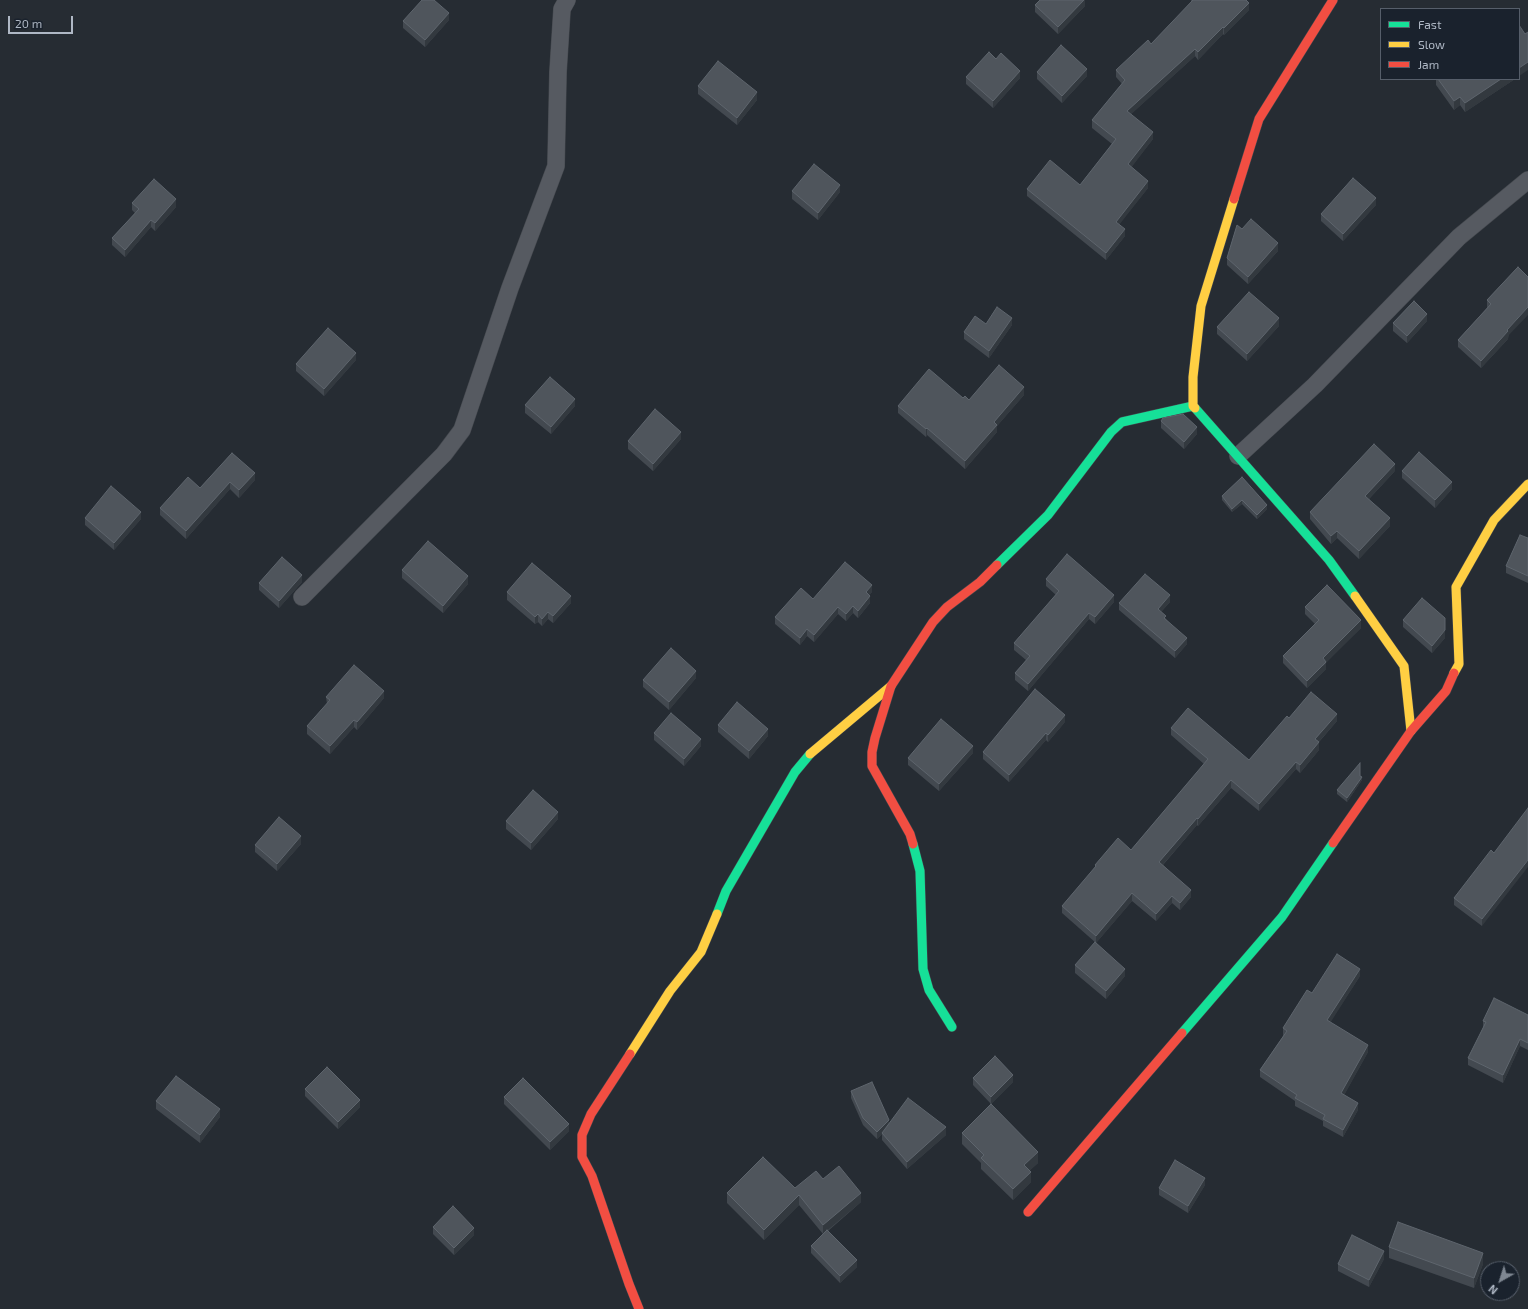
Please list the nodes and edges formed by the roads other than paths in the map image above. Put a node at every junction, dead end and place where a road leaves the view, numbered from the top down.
1 (567, 0) edge
2 (1333, 0) edge
3 (1528, 180) edge
4 (1193, 406) junction
5 (1238, 456) junction
6 (1528, 484) edge
7 (302, 597) dead end
8 (891, 686) junction
9 (1410, 731) junction
10 (952, 1027) dead end
11 (1028, 1212) dead end
12 (639, 1309) edge

1 - 7 street
2 - 4 street
3 - 5 street
4 - 5 street
4 - 8 street
5 - 9 street
6 - 9 street
8 - 10 street
8 - 12 street
9 - 11 street

